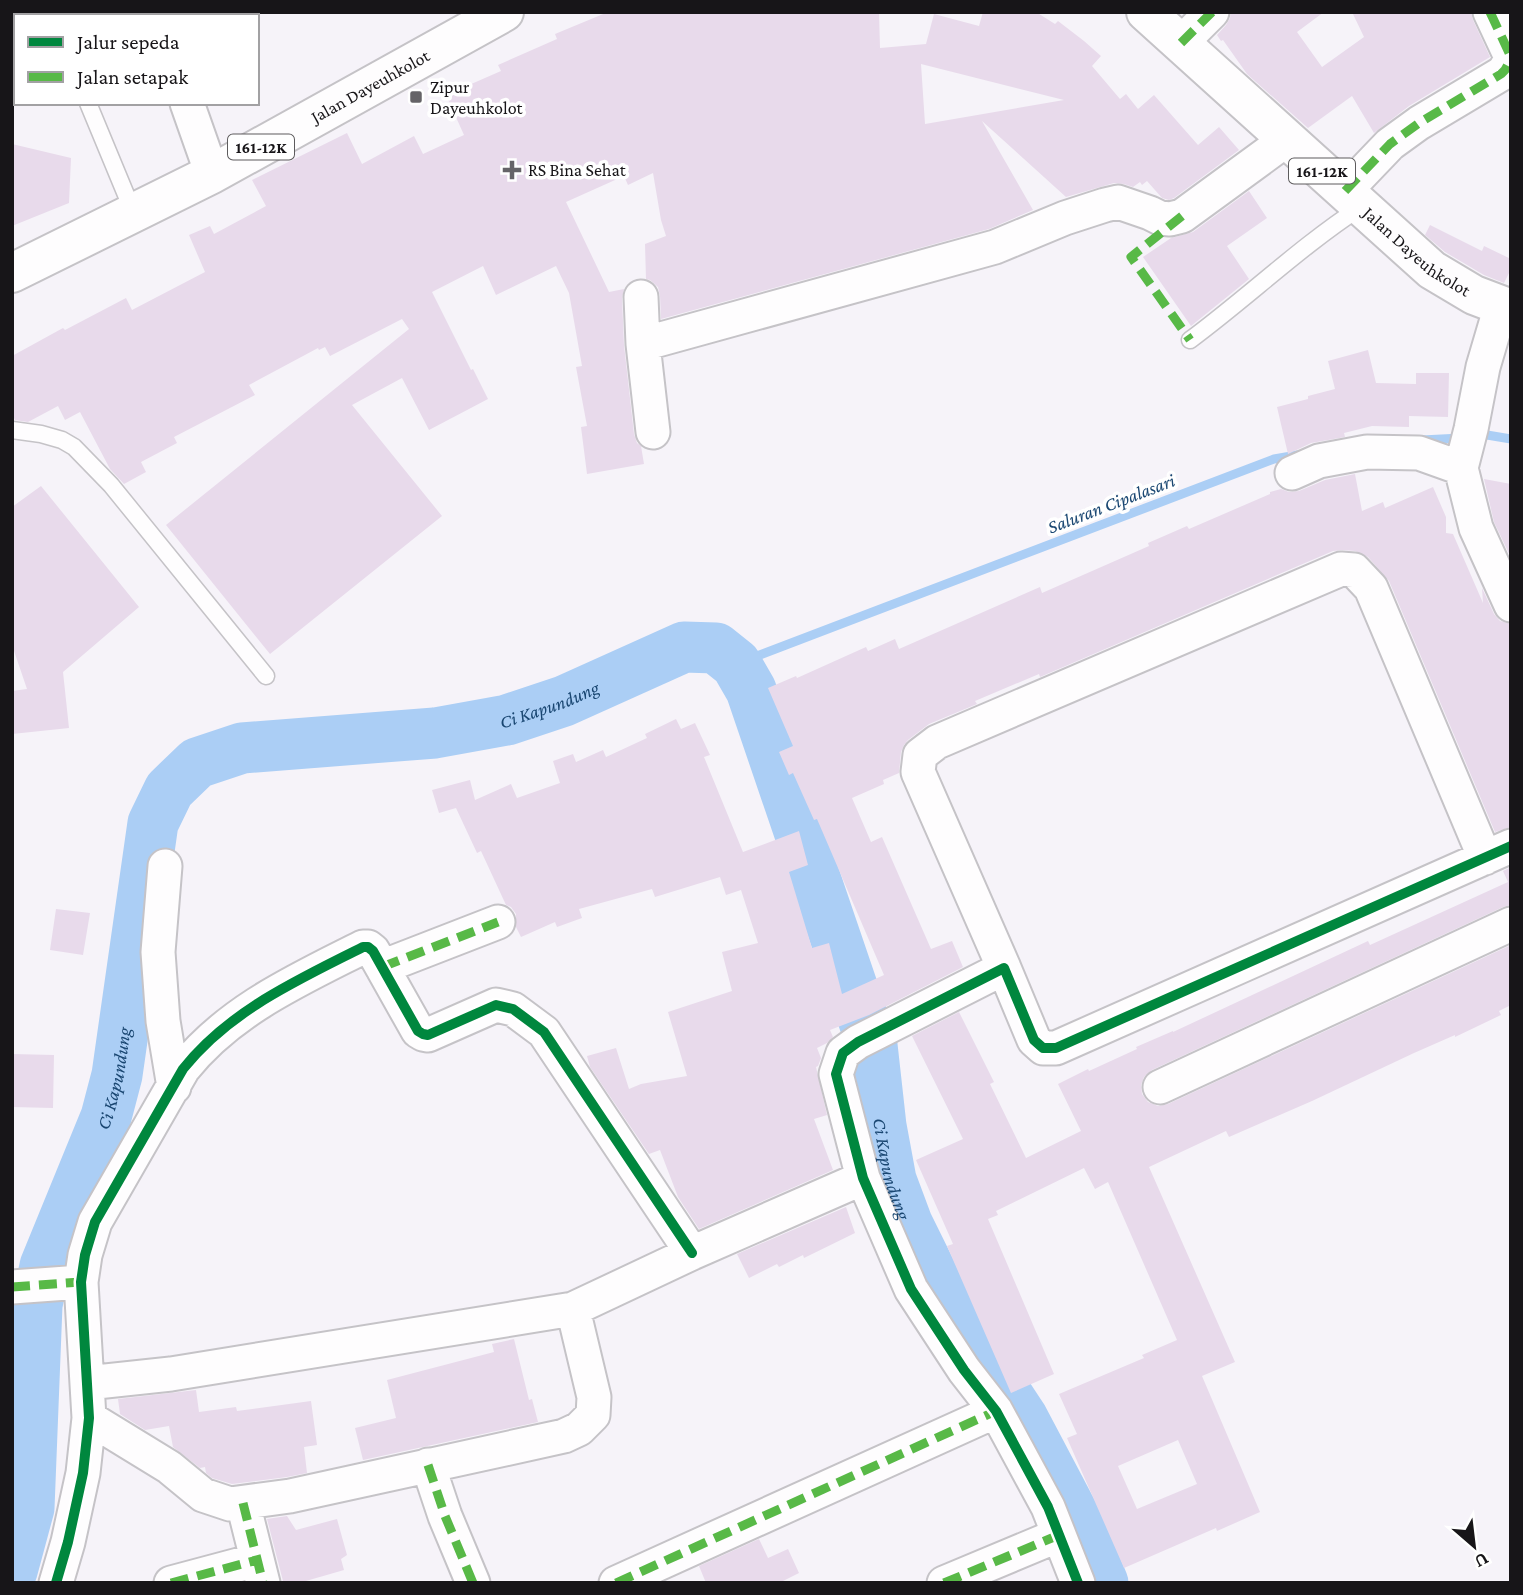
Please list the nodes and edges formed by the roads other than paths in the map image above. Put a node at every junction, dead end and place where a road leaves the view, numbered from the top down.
1 (504, 12) edge
2 (1146, 12) edge
3 (1212, 12) edge
4 (1490, 12) edge
5 (1181, 44) junction
6 (1511, 58) edge
7 (89, 105) edge
8 (188, 105) edge
9 (1286, 139) junction
10 (212, 174) junction
11 (1353, 199) junction
12 (134, 214) junction
13 (12, 273) edge
14 (641, 297) dead end
15 (1506, 307) edge
16 (1190, 340) dead end
17 (643, 344) junction
18 (12, 430) edge
19 (653, 432) dead end
20 (1466, 451) junction
21 (1292, 473) dead end
22 (1511, 605) edge
23 (267, 676) dead end
24 (1498, 852) edge
25 (165, 866) dead end
26 (498, 922) dead end
27 (1511, 925) edge
28 (382, 967) junction
29 (1004, 968) junction
30 (174, 1087) junction
31 (1160, 1087) dead end
32 (863, 1178) junction
33 (692, 1253) junction
34 (74, 1282) junction
35 (16, 1286) edge
36 (573, 1309) junction
37 (88, 1383) junction
38 (996, 1411) junction
39 (89, 1418) junction
40 (428, 1465) junction
41 (243, 1503) junction
42 (1059, 1535) junction
43 (260, 1571) edge
44 (56, 1583) edge
45 (171, 1583) edge
46 (473, 1583) edge
47 (616, 1583) edge
48 (944, 1583) edge
49 (1078, 1583) edge

1 - 10 main road, Jalan Dayeuhkolot / 161-12K
2 - 5 main road, Jalan Dayeuhkolot / 161-12K
3 - 5 street
4 - 6 street
5 - 9 main road, Jalan Dayeuhkolot / 161-12K
6 - 11 street
7 - 12 lane
8 - 10 street
9 - 11 main road, Jalan Dayeuhkolot / 161-12K
9 - 17 street
10 - 12 main road, Jalan Dayeuhkolot / 161-12K
11 - 15 main road, Jalan Dayeuhkolot / 161-12K
11 - 16 lane
12 - 13 main road, Jalan Dayeuhkolot / 161-12K
14 - 17 street
15 - 20 street
17 - 19 street
18 - 23 lane
20 - 21 street
20 - 22 street
24 - 29 street
24 - 29 street
25 - 30 street
26 - 28 street
27 - 31 street
28 - 30 street
28 - 33 street
29 - 32 street
30 - 34 street
32 - 33 street
32 - 38 street
33 - 36 street
34 - 35 street
34 - 37 street
36 - 37 street
36 - 40 street
37 - 39 street
38 - 42 street
38 - 47 street
39 - 41 street
39 - 44 street
40 - 41 street
40 - 46 street
41 - 43 street
42 - 48 street
42 - 49 street
43 - 45 street

